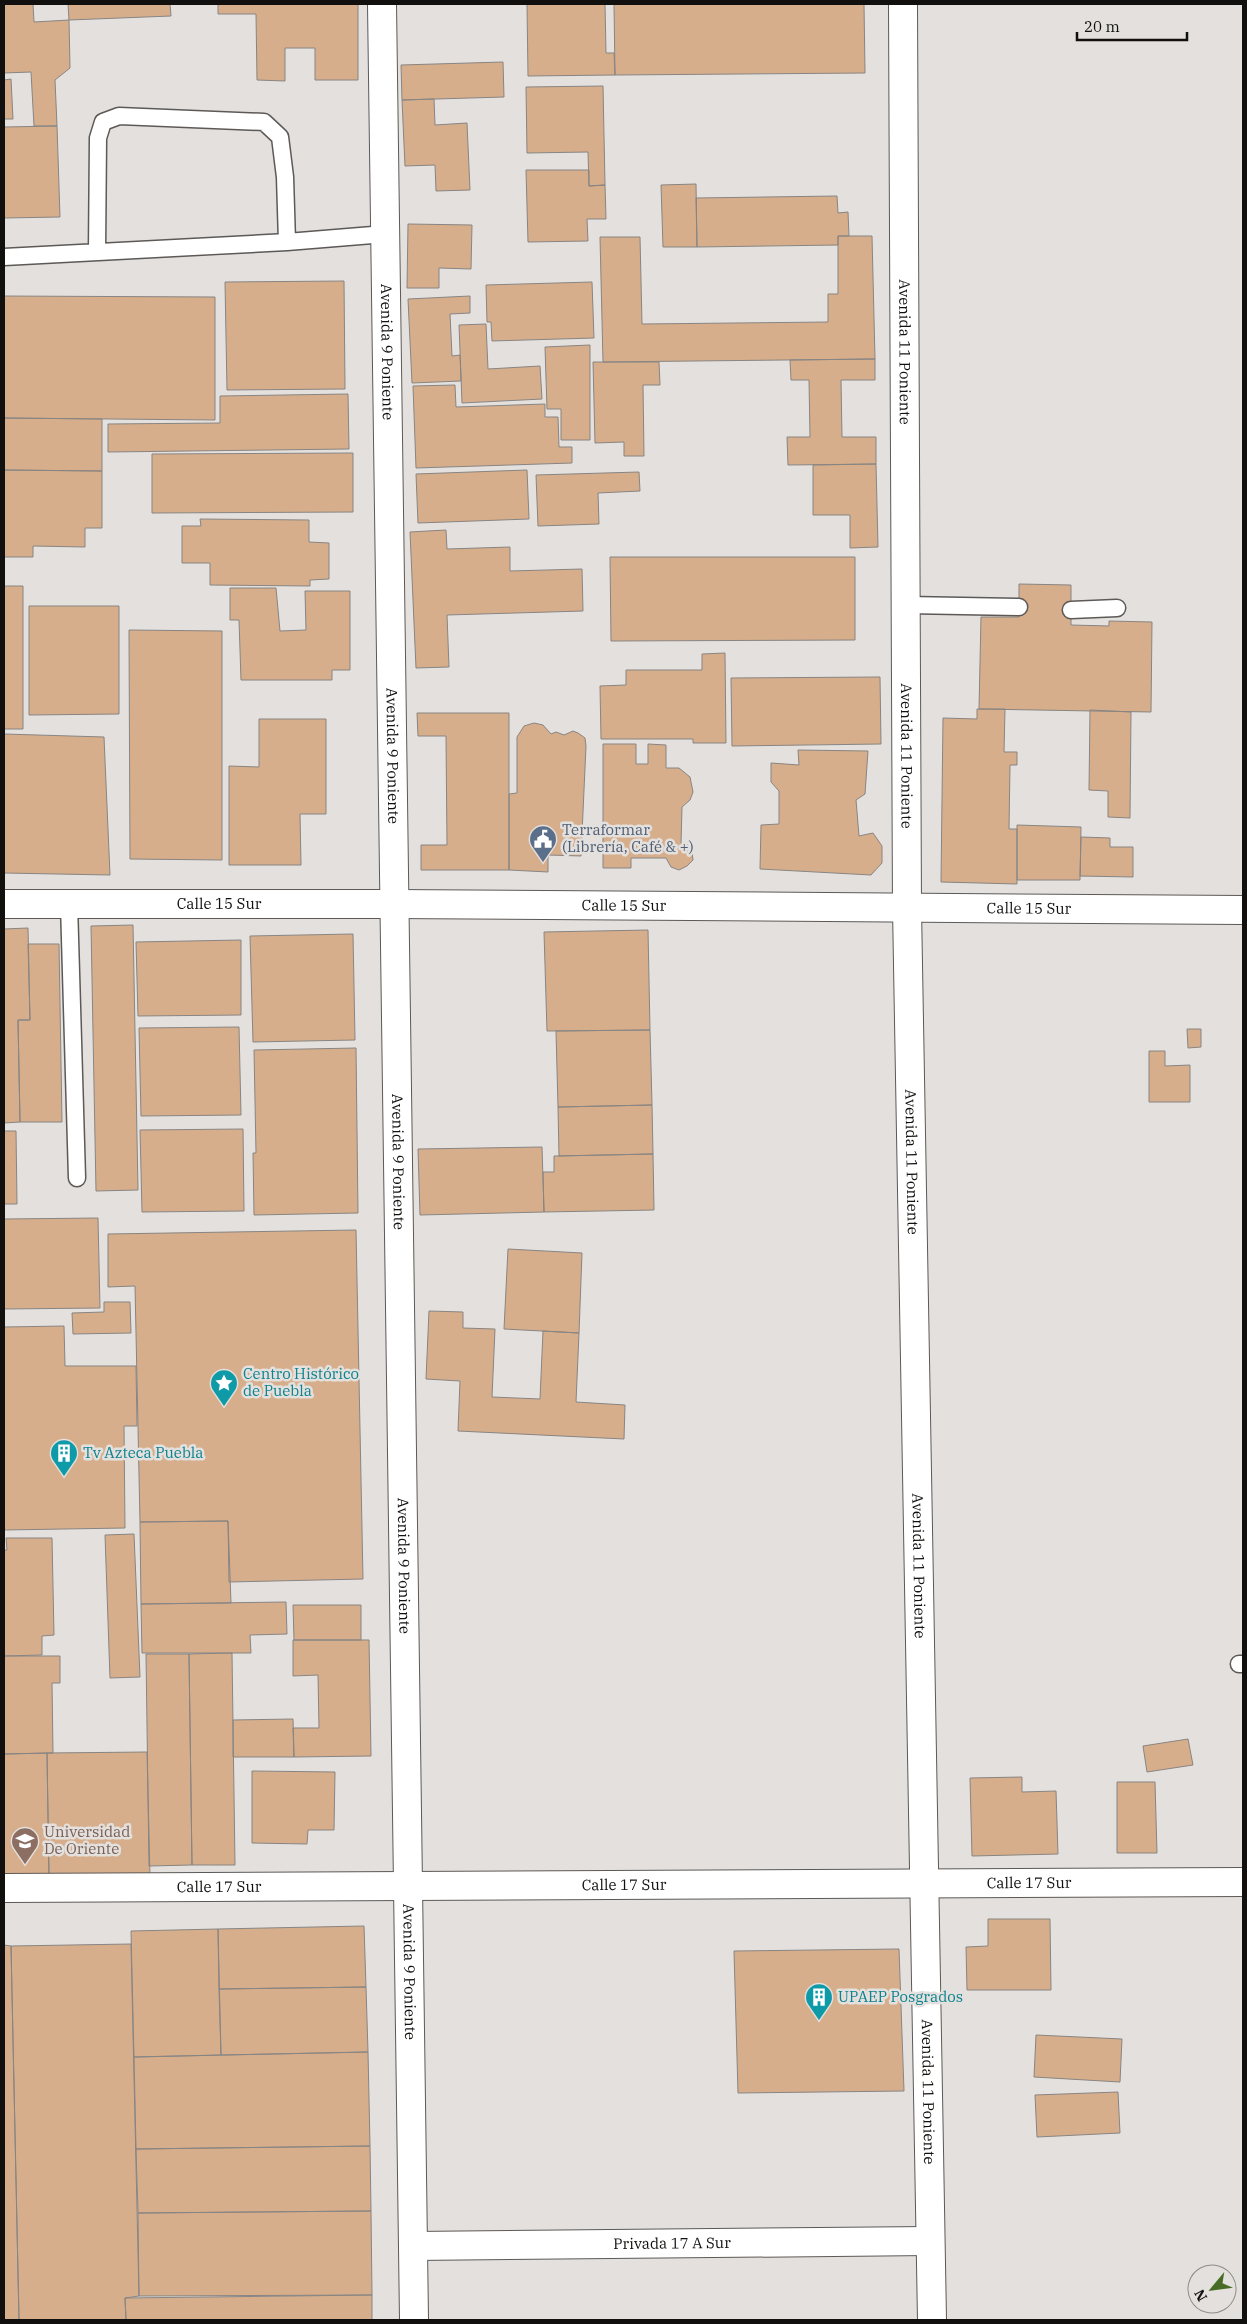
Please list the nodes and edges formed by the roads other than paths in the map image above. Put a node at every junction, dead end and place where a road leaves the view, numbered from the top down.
1 (382, 4) edge
2 (903, 4) edge
3 (385, 234) junction
4 (287, 242) junction
5 (97, 252) junction
6 (4, 257) edge
7 (906, 605) junction
8 (1019, 608) dead end
9 (1116, 608) dead end
10 (1070, 610) dead end
11 (4, 904) edge
12 (69, 904) junction
13 (394, 904) junction
14 (908, 908) junction
15 (1243, 910) edge
16 (77, 1178) dead end
17 (1243, 1882) edge
18 (924, 1884) junction
19 (408, 1886) junction
20 (4, 1888) edge
21 (930, 2241) junction
22 (413, 2246) junction
23 (414, 2320) edge
24 (932, 2320) edge

1 - 3 street, Avenida 9 Poniente
2 - 7 street, Avenida 11 Poniente
3 - 4 lane
3 - 13 street, Avenida 9 Poniente
4 - 5 lane
4 - 5 lane
5 - 6 lane
7 - 8 lane
7 - 14 street, Avenida 11 Poniente
9 - 10 lane
11 - 12 street, Calle 15 Sur
12 - 13 street, Calle 15 Sur
12 - 16 lane
13 - 14 street, Calle 15 Sur
13 - 19 street, Avenida 9 Poniente
14 - 15 street, Calle 15 Sur
14 - 18 street, Avenida 11 Poniente
17 - 18 street, Calle 17 Sur
18 - 19 street, Calle 17 Sur
18 - 21 street, Avenida 11 Poniente
19 - 20 street, Calle 17 Sur
19 - 22 street, Avenida 9 Poniente
21 - 22 street, Privada 17 A Sur
21 - 24 street, Avenida 11 Poniente
22 - 23 street, Avenida 9 Poniente

